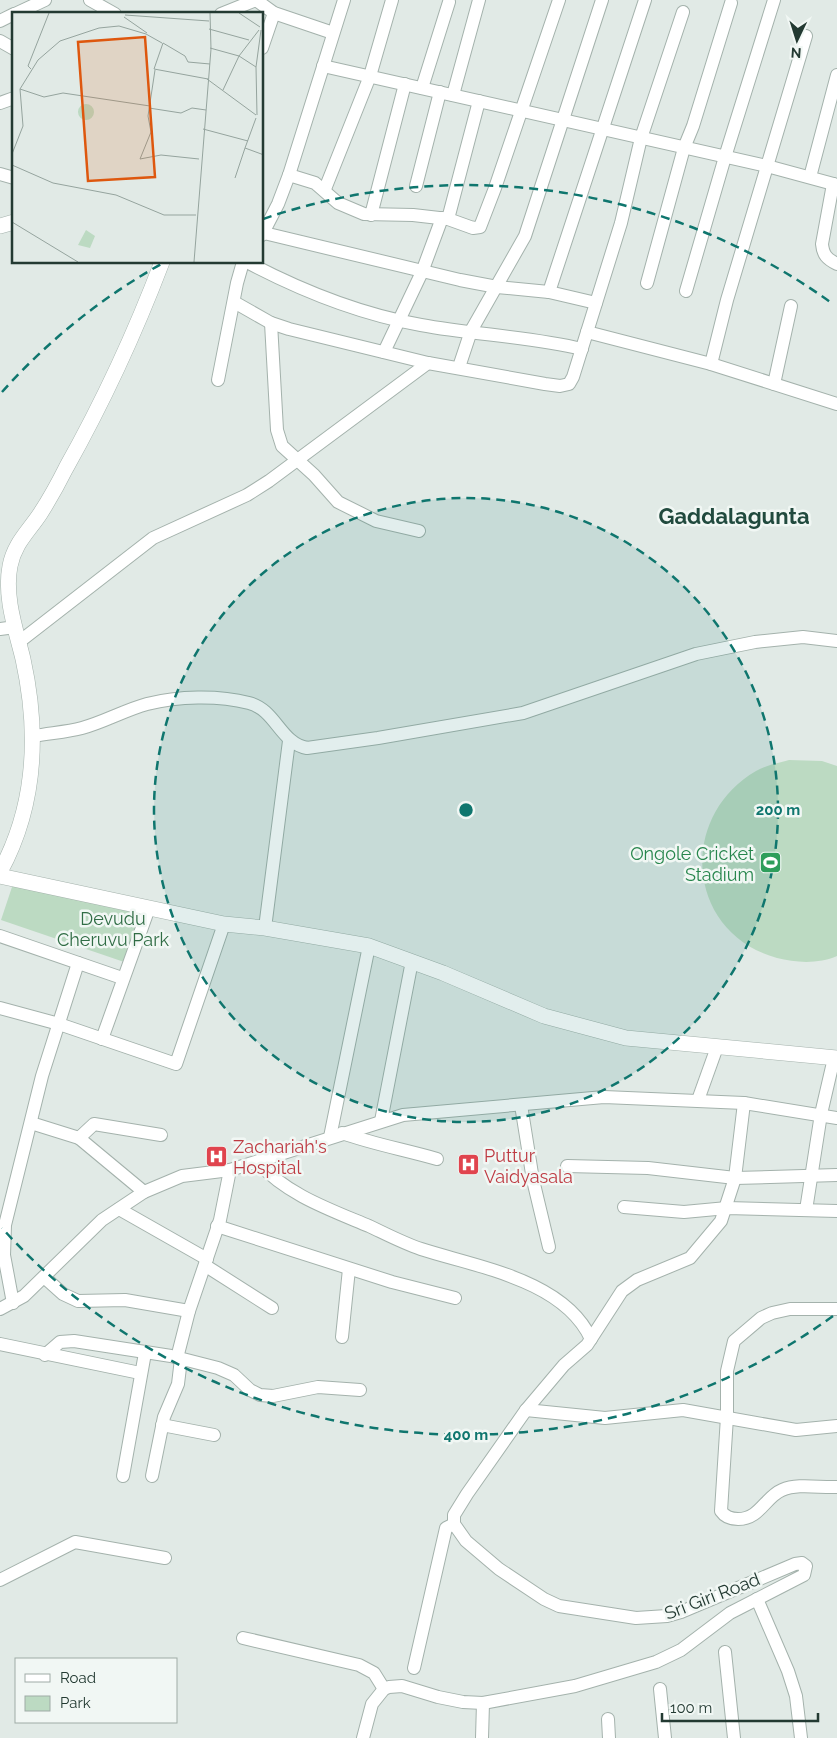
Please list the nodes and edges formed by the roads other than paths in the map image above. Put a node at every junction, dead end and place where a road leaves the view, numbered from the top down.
1 (45, 0) edge
2 (90, 0) edge
3 (256, 0) edge
4 (344, 0) edge
5 (392, 0) edge
6 (479, 0) edge
7 (559, 0) edge
8 (602, 0) edge
9 (645, 0) edge
10 (774, 0) edge
11 (449, 2) dead end
12 (731, 3) dead end
13 (18, 12) edge
14 (111, 12) edge
15 (226, 12) edge
16 (683, 12) dead end
17 (274, 13) junction
18 (12, 15) edge
19 (0, 21) edge
20 (333, 34) junction
21 (806, 36) dead end
22 (0, 41) edge
23 (264, 42) edge
24 (12, 48) edge
25 (324, 66) junction
26 (837, 75) edge
27 (370, 76) junction
28 (405, 84) junction
29 (422, 88) junction
30 (440, 92) junction
31 (453, 95) junction
32 (12, 99) edge
33 (479, 101) junction
34 (0, 103) edge
35 (521, 110) junction
36 (562, 120) junction
37 (602, 129) junction
38 (641, 138) junction
39 (684, 148) junction
40 (724, 157) junction
41 (767, 166) junction
42 (290, 174) junction
43 (810, 177) junction
44 (835, 184) edge
45 (416, 186) dead end
46 (325, 189) junction
47 (371, 215) junction
48 (445, 218) junction
49 (264, 232) edge
50 (264, 234) edge
51 (161, 264) edge
52 (244, 264) edge
53 (249, 264) edge
54 (837, 264) edge
55 (422, 272) junction
56 (647, 283) dead end
57 (497, 287) junction
58 (686, 291) dead end
59 (549, 292) junction
60 (234, 302) junction
61 (596, 303) junction
62 (791, 306) dead end
63 (399, 321) junction
64 (271, 323) junction
65 (471, 331) junction
66 (587, 332) junction
67 (582, 349) junction
68 (384, 352) junction
69 (428, 363) junction
70 (711, 364) junction
71 (460, 367) junction
72 (218, 380) dead end
73 (774, 384) junction
74 (837, 404) edge
75 (297, 459) junction
76 (419, 530) dead end
77 (5, 569) edge
78 (15, 627) junction
79 (0, 629) edge
80 (837, 640) edge
81 (19, 642) junction
82 (34, 736) junction
83 (289, 741) junction
84 (6, 852) edge
85 (0, 872) edge
86 (0, 876) edge
87 (149, 908) junction
88 (224, 924) junction
89 (265, 928) junction
90 (0, 936) edge
91 (369, 946) junction
92 (412, 961) junction
93 (78, 963) junction
94 (122, 978) junction
95 (0, 1008) edge
96 (59, 1024) junction
97 (102, 1038) junction
98 (717, 1047) junction
99 (836, 1058) edge
100 (698, 1100) junction
101 (744, 1103) junction
102 (521, 1104) junction
103 (821, 1114) junction
104 (837, 1118) edge
105 (381, 1121) junction
106 (31, 1123) junction
107 (342, 1133) junction
108 (161, 1135) dead end
109 (330, 1136) junction
110 (79, 1138) junction
111 (437, 1159) dead end
112 (258, 1162) junction
113 (567, 1166) dead end
114 (230, 1170) junction
115 (837, 1175) edge
116 (810, 1176) junction
117 (735, 1178) junction
118 (144, 1192) junction
119 (624, 1206) dead end
120 (727, 1208) junction
121 (119, 1209) junction
122 (806, 1210) junction
123 (837, 1211) edge
124 (217, 1226) junction
125 (549, 1247) dead end
126 (207, 1262) junction
127 (349, 1269) junction
128 (44, 1277) junction
129 (455, 1298) dead end
130 (13, 1303) junction
131 (272, 1308) dead end
132 (0, 1309) edge
133 (837, 1309) edge
134 (189, 1311) junction
135 (342, 1337) dead end
136 (591, 1339) junction
137 (0, 1344) edge
138 (145, 1354) junction
139 (45, 1355) junction
140 (179, 1359) junction
141 (140, 1373) junction
142 (360, 1390) dead end
143 (526, 1410) junction
144 (727, 1417) junction
145 (162, 1425) junction
146 (837, 1426) edge
147 (214, 1434) dead end
148 (123, 1476) dead end
149 (152, 1476) dead end
150 (837, 1487) edge
151 (454, 1524) junction
152 (165, 1558) dead end
153 (0, 1580) edge
154 (757, 1599) junction
155 (243, 1638) dead end
156 (725, 1652) dead end
157 (414, 1668) dead end
158 (384, 1689) junction
159 (660, 1689) dead end
160 (483, 1703) junction
161 (608, 1719) dead end
162 (363, 1738) edge
163 (482, 1738) edge
164 (609, 1738) edge
165 (665, 1738) edge
166 (734, 1738) edge
167 (801, 1738) edge

1 - 13 street
2 - 14 street
3 - 15 street
3 - 17 street
4 - 20 street
5 - 27 street
6 - 31 street
7 - 35 street
8 - 36 street
9 - 37 street
10 - 40 street
11 - 29 street
12 - 39 street
16 - 38 street
17 - 20 street
17 - 23 street
18 - 19 street
20 - 25 street
21 - 41 street
22 - 24 street
25 - 27 street
25 - 42 street
26 - 43 street
27 - 28 street
27 - 46 street
28 - 29 street
28 - 47 street
29 - 30 street
30 - 31 street
30 - 45 street
31 - 33 street
32 - 34 street
33 - 35 street
33 - 48 street
35 - 36 street
35 - 48 street
36 - 37 street
36 - 57 street
37 - 38 street
37 - 59 street
38 - 39 street
38 - 61 street
39 - 40 street
39 - 56 street
40 - 41 street
40 - 58 street
41 - 43 street
41 - 70 street
42 - 46 street
42 - 49 street
43 - 44 street
44 - 54 street
46 - 47 street
47 - 48 street
48 - 55 street
50 - 55 street
51 - 77 street
52 - 60 street
53 - 63 street
55 - 57 street
55 - 63 street
57 - 59 street
57 - 65 street
59 - 61 street
60 - 64 street
60 - 72 street
61 - 66 street
62 - 73 street
63 - 65 street
63 - 68 street
64 - 68 street
64 - 75 street
65 - 67 street
65 - 71 street
66 - 67 street
66 - 70 street
67 - 71 street
68 - 69 street
69 - 71 street
69 - 75 street
70 - 73 street
73 - 74 street
75 - 76 street
75 - 81 street
77 - 78 street
78 - 79 street
78 - 81 street
80 - 83 street
81 - 82 street
82 - 83 street
82 - 84 street
83 - 89 street
84 - 85 street
86 - 87 street
87 - 88 street
87 - 94 street
88 - 89 street
88 - 97 street
89 - 91 street
90 - 93 street
91 - 92 street
91 - 109 street
92 - 98 street
92 - 105 street
93 - 94 street
93 - 96 street
94 - 97 street
95 - 96 street
96 - 97 street
96 - 106 street
98 - 99 street
98 - 100 street
99 - 103 street
100 - 101 street
100 - 102 street
101 - 103 street
101 - 117 street
102 - 105 street
102 - 125 street
103 - 104 street
103 - 116 street
105 - 107 street
106 - 110 street
106 - 130 street
107 - 109 street
107 - 111 street
108 - 110 street
109 - 112 street
110 - 118 street
112 - 114 street
112 - 136 street
113 - 117 street
114 - 118 street
114 - 124 street
115 - 116 street
116 - 117 street
116 - 122 street
117 - 120 street
118 - 121 street
119 - 120 street
120 - 122 street
120 - 136 street
121 - 126 street
121 - 128 street
122 - 123 street
124 - 126 street
124 - 127 street
126 - 131 street
126 - 134 street
127 - 129 street
127 - 135 street
128 - 130 street
128 - 134 street
130 - 132 street
133 - 144 street
134 - 140 street
136 - 143 street
137 - 139 street
138 - 139 street
138 - 140 street
138 - 141 street
139 - 141 street
140 - 142 street
140 - 145 street
141 - 148 street
143 - 144 street
143 - 151 street
144 - 146 street
144 - 150 street
145 - 147 street
145 - 149 street
151 - 154 street, Sri Giri Road
151 - 157 street
152 - 153 street
154 - 160 street, Sri Giri Road
154 - 167 street
155 - 158 street
156 - 166 street
158 - 160 street, Sri Giri Road
158 - 162 street
159 - 165 street
160 - 163 street
161 - 164 street

